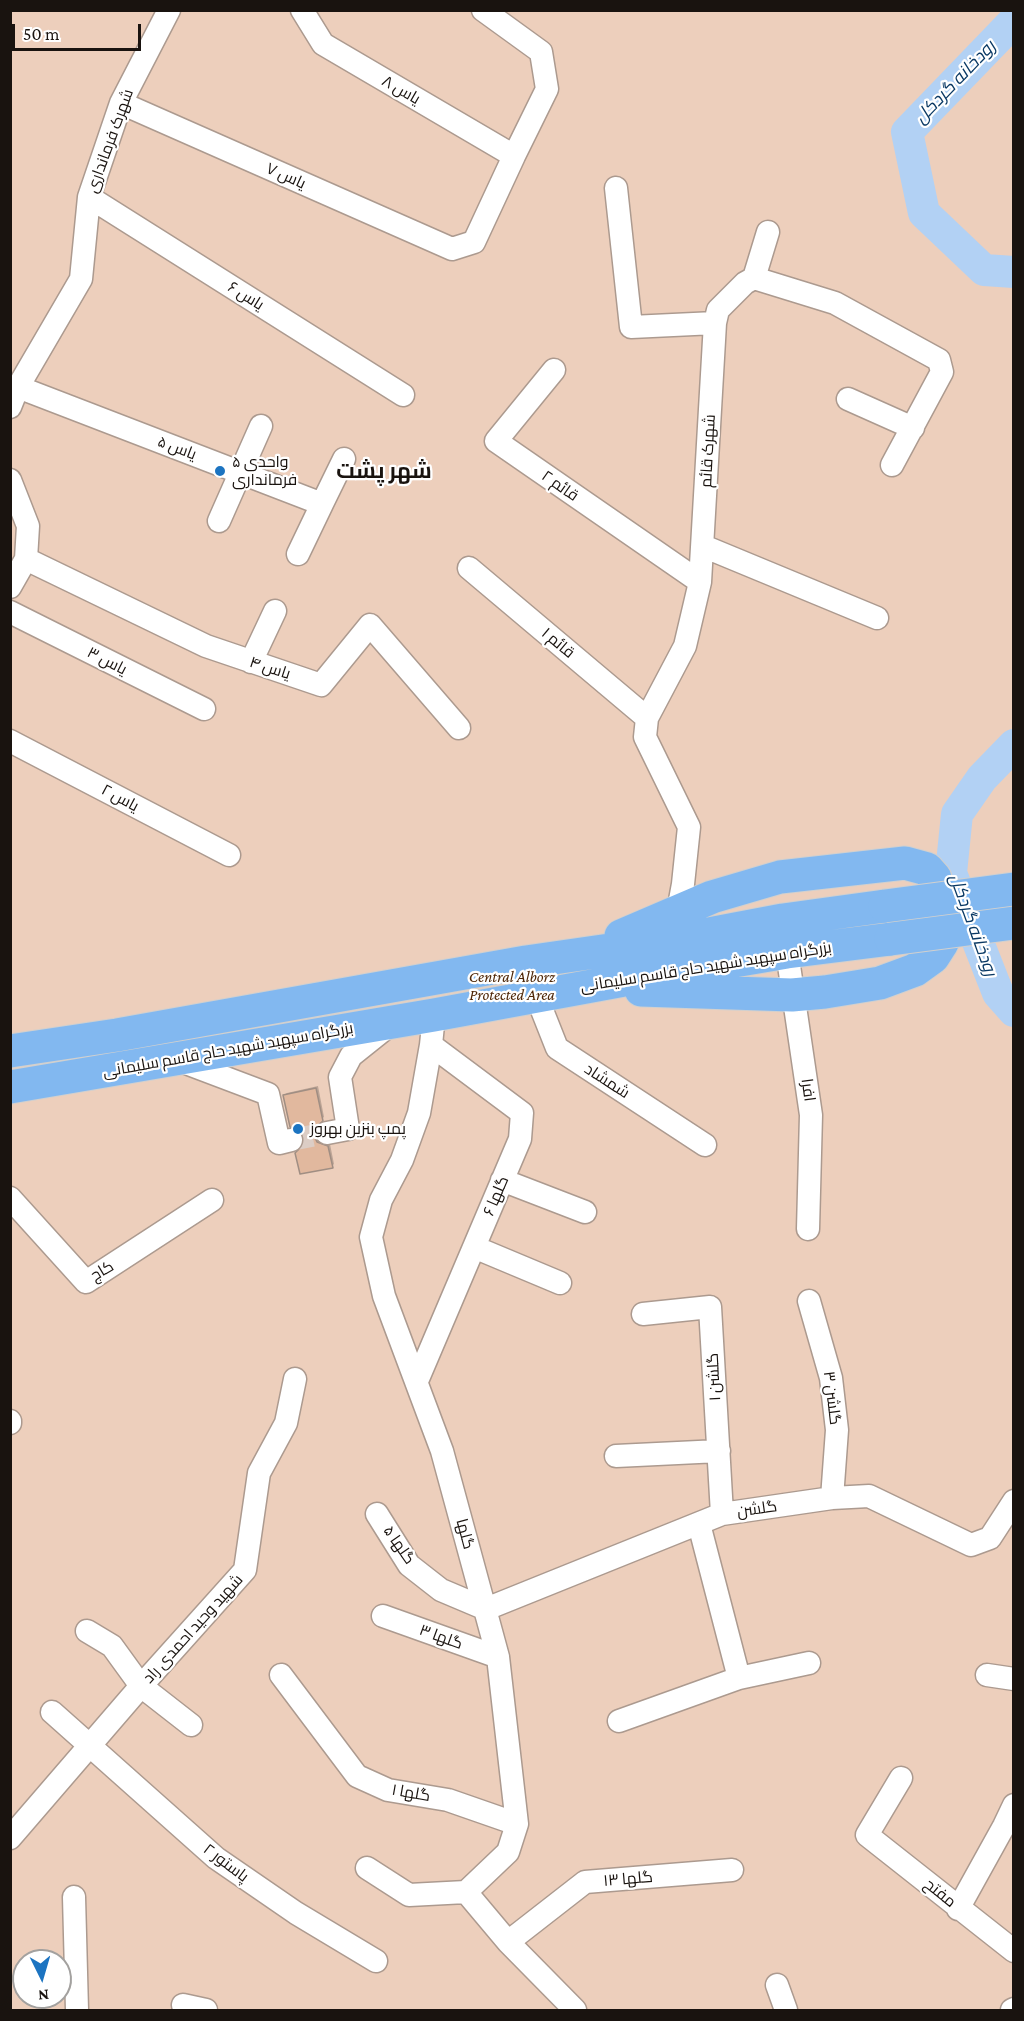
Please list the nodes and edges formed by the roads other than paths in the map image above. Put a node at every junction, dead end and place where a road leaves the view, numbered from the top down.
1 (169, 10) edge
2 (302, 10) edge
3 (483, 10) edge
4 (121, 103) junction
5 (514, 156) junction
6 (616, 188) dead end
7 (89, 197) junction
8 (768, 232) dead end
9 (754, 278) junction
10 (715, 323) junction
11 (554, 370) dead end
12 (404, 395) dead end
13 (14, 397) edge
14 (848, 399) dead end
15 (261, 426) dead end
16 (913, 428) junction
17 (344, 459) dead end
18 (892, 465) dead end
19 (240, 472) junction
20 (10, 480) edge
21 (322, 504) junction
22 (219, 521) dead end
23 (703, 546) junction
24 (298, 554) dead end
25 (26, 559) junction
26 (469, 568) dead end
27 (700, 582) junction
28 (10, 587) edge
29 (275, 611) dead end
30 (10, 612) edge
31 (877, 618) dead end
32 (251, 662) junction
33 (204, 709) dead end
34 (647, 718) junction
35 (459, 728) dead end
36 (10, 741) edge
37 (229, 855) dead end
38 (1014, 889) edge
39 (1014, 923) edge
40 (675, 927) junction
41 (787, 952) junction
42 (582, 987) junction
43 (536, 995) junction
44 (792, 995) junction
45 (395, 1022) junction
46 (433, 1030) junction
47 (10, 1051) edge
48 (177, 1060) junction
49 (10, 1087) edge
50 (327, 1133) tunnel mouth
51 (291, 1140) dead end
52 (705, 1145) dead end
53 (502, 1180) junction
54 (10, 1198) edge
55 (212, 1200) dead end
56 (585, 1212) dead end
57 (808, 1229) dead end
58 (474, 1246) junction
59 (560, 1283) dead end
60 (809, 1301) dead end
61 (643, 1314) dead end
62 (295, 1379) dead end
63 (417, 1380) junction
64 (719, 1451) junction
65 (616, 1456) dead end
66 (832, 1498) junction
67 (1014, 1501) edge
68 (378, 1514) dead end
69 (722, 1514) junction
70 (699, 1524) junction
71 (486, 1609) junction
72 (384, 1616) dead end
73 (87, 1631) dead end
74 (498, 1657) junction
75 (809, 1664) dead end
76 (282, 1675) dead end
77 (987, 1675) dead end
78 (739, 1678) junction
79 (1014, 1679) edge
80 (141, 1686) junction
81 (52, 1712) dead end
82 (619, 1721) dead end
83 (191, 1725) dead end
84 (90, 1748) junction
85 (901, 1778) dead end
86 (1014, 1805) edge
87 (517, 1824) junction
88 (10, 1838) edge
89 (367, 1868) dead end
90 (732, 1870) dead end
91 (466, 1892) junction
92 (74, 1898) dead end
93 (958, 1909) junction
94 (508, 1942) junction
95 (1014, 1951) edge
96 (376, 1961) dead end
97 (777, 1985) dead end
98 (183, 2005) dead end
99 (76, 2010) edge
100 (206, 2010) edge
101 (575, 2010) edge
102 (786, 2010) edge

1 - 4 street, شهرک فرمانداری
2 - 5 street, یاس ۸
3 - 5 street
4 - 5 street, یاس ۷
4 - 7 street, شهرک فرمانداری
6 - 10 street
7 - 12 street, یاس ۶
7 - 13 street, شهرک فرمانداری
8 - 9 street
9 - 10 street, شهرک قائم
9 - 16 street
10 - 23 street, شهرک قائم
11 - 27 street, قائم ۲
13 - 19 street, یاس ۵
14 - 16 street
15 - 19 street
16 - 18 street
17 - 21 street
19 - 21 street, یاس ۵
19 - 22 street
20 - 25 street
21 - 24 street
23 - 27 street, شهرک قائم
23 - 31 street
25 - 28 street
25 - 32 street, یاس ۴
26 - 34 street, قائم ۱
27 - 34 street, شهرک قائم
29 - 32 street
30 - 33 street, یاس ۳
32 - 35 street, یاس ۴
34 - 40 street
36 - 37 street, یاس ۲
38 - 40 highway, بزرگراه سپهبد شهید حاج قاسم سلیمانی, bridge
39 - 41 highway, بزرگراه سپهبد شهید حاج قاسم سلیمانی, bridge
40 - 44 highway
40 - 47 highway, بزرگراه سپهبد شهید حاج قاسم سلیمانی
41 - 42 highway, بزرگراه سپهبد شهید حاج قاسم سلیمانی
41 - 44 street, افرا
42 - 43 highway, بزرگراه سپهبد شهید حاج قاسم سلیمانی
42 - 44 highway
43 - 46 highway, بزرگراه سپهبد شهید حاج قاسم سلیمانی
43 - 52 street, شمشاد
44 - 57 street, افرا
45 - 46 highway, بزرگراه سپهبد شهید حاج قاسم سلیمانی
45 - 48 highway, بزرگراه سپهبد شهید حاج قاسم سلیمانی
45 - 50 street
46 - 53 street, گلها ۶
46 - 63 street, گلها
48 - 49 highway, بزرگراه سپهبد شهید حاج قاسم سلیمانی
48 - 51 street
53 - 56 street
53 - 58 street, گلها ۶
54 - 55 street, کاج
58 - 59 street
58 - 63 street, گلها ۶
60 - 66 street, گلشن ۳
61 - 64 street, گلشن ۱
62 - 80 street, شهید وحید احمدی راد
63 - 71 street, گلها
64 - 65 street
64 - 69 street, گلشن ۱
66 - 67 street, گلشن
66 - 69 street, گلشن
68 - 71 street, گلها ۵
69 - 70 street, گلشن
70 - 71 street, گلشن
70 - 78 street
71 - 74 street, گلها
72 - 74 street, گلها ۳
73 - 80 street
74 - 87 street, گلها
75 - 78 street
76 - 87 street, گلها ۱
77 - 79 street
78 - 82 street
80 - 83 street
80 - 84 street, شهید وحید احمدی راد
81 - 84 street, پاستور ۲
84 - 88 street, شهید وحید احمدی راد
84 - 96 street, پاستور ۲
85 - 93 street, مفتح
86 - 93 street
87 - 91 street, گلها
89 - 91 street
90 - 94 street, گلها ۱۳
91 - 94 street
92 - 99 street
93 - 95 street, مفتح
94 - 101 street
97 - 102 street
98 - 100 street

